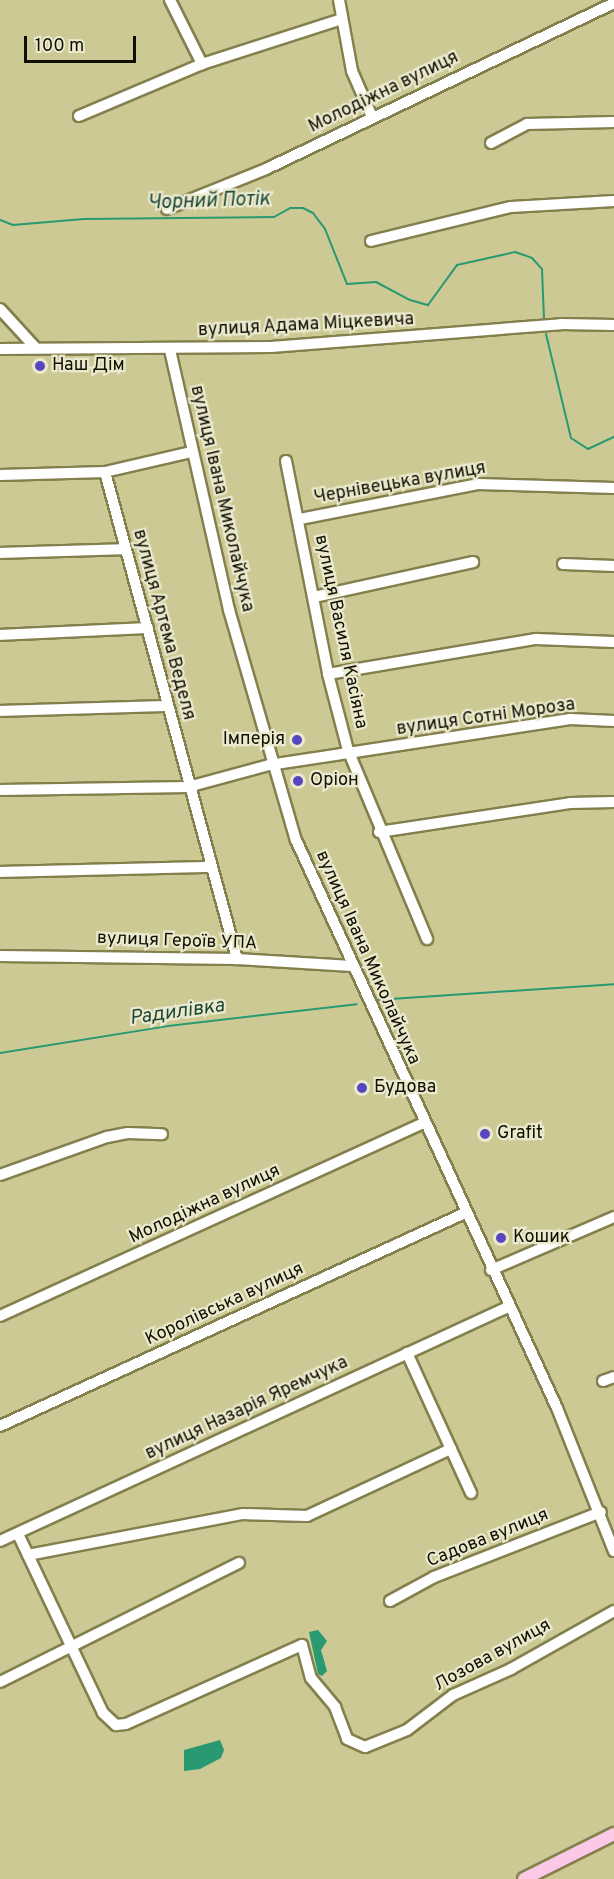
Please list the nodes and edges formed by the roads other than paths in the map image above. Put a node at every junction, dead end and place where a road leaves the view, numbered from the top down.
1 (170, 0) edge
2 (339, 0) edge
3 (614, 3) edge
4 (342, 19) junction
5 (202, 64) junction
6 (79, 116) dead end
7 (372, 117) junction
8 (614, 122) edge
9 (491, 143) dead end
10 (614, 201) edge
11 (167, 209) dead end
12 (370, 241) dead end
13 (0, 309) edge
14 (614, 325) edge
15 (35, 347) junction
16 (0, 349) edge
17 (170, 350) junction
18 (191, 452) junction
19 (286, 461) dead end
20 (105, 472) junction
21 (0, 476) edge
22 (614, 488) edge
23 (300, 519) junction
24 (125, 549) junction
25 (0, 553) edge
26 (473, 561) dead end
27 (563, 564) dead end
28 (614, 566) edge
29 (314, 597) junction
30 (148, 628) junction
31 (0, 635) edge
32 (614, 642) edge
33 (328, 674) junction
34 (168, 706) junction
35 (0, 711) edge
36 (614, 721) edge
37 (350, 755) junction
38 (273, 765) junction
39 (188, 787) junction
40 (0, 789) edge
41 (614, 802) edge
42 (379, 832) junction
43 (210, 867) junction
44 (0, 872) edge
45 (427, 939) dead end
46 (0, 956) edge
47 (237, 959) junction
48 (352, 966) junction
49 (424, 1123) junction
50 (162, 1134) dead end
51 (0, 1175) edge
52 (465, 1213) junction
53 (614, 1217) edge
54 (492, 1270) junction
55 (508, 1307) junction
56 (0, 1316) edge
57 (407, 1353) junction
58 (0, 1426) edge
59 (451, 1449) junction
60 (471, 1492) dead end
61 (601, 1512) junction
62 (18, 1534) junction
63 (0, 1541) edge
64 (614, 1551) edge
65 (28, 1555) junction
66 (239, 1563) dead end
67 (390, 1601) dead end
68 (614, 1611) edge
69 (73, 1644) junction
70 (0, 1682) edge
71 (614, 1834) edge
72 (524, 1879) edge

1 - 5 street
2 - 4 street
3 - 7 street, Молодіжна вулиця
4 - 5 street
4 - 7 street
5 - 6 street
7 - 11 street, Молодіжна вулиця
8 - 9 street
10 - 12 street
13 - 15 street
14 - 17 street, вулиця Адама Міцкевича
15 - 16 street, вулиця Адама Міцкевича
15 - 17 street, вулиця Адама Міцкевича
17 - 18 street, вулиця Івана Миколайчука
18 - 20 street
18 - 38 street, вулиця Івана Миколайчука
19 - 23 street, вулиця Василя Касіяна
20 - 21 street
20 - 24 street, вулиця Артема Веделя
22 - 23 street, Чернівецька вулиця
23 - 29 street, вулиця Василя Касіяна
24 - 25 street
24 - 30 street, вулиця Артема Веделя
26 - 29 street
27 - 28 street
29 - 33 street, вулиця Василя Касіяна
30 - 31 street
30 - 34 street, вулиця Артема Веделя
32 - 33 street
33 - 37 street, вулиця Василя Касіяна
34 - 35 street
34 - 39 street, вулиця Артема Веделя
36 - 37 street, вулиця Сотні Мороза
37 - 38 street, вулиця Сотні Мороза
37 - 42 street, вулиця Василя Касіяна
38 - 39 street, вулиця Сотні Мороза
38 - 48 street, вулиця Івана Миколайчука
39 - 40 street, вулиця Сотні Мороза
39 - 43 street, вулиця Артема Веделя
41 - 42 street
42 - 45 street, вулиця Василя Касіяна
43 - 44 street
43 - 47 street, вулиця Артема Веделя
46 - 47 street, вулиця Героїв УПА
47 - 48 street, вулиця Героїв УПА
48 - 49 street, вулиця Івана Миколайчука
49 - 52 street, вулиця Івана Миколайчука
49 - 56 street, Молодіжна вулиця
50 - 51 street
52 - 54 street, вулиця Івана Миколайчука
52 - 58 street, Королівська вулиця
53 - 54 street
54 - 55 street, вулиця Івана Миколайчука
55 - 57 street, вулиця Назарія Яремчука
55 - 61 street, вулиця Івана Миколайчука
57 - 59 street
57 - 62 street, вулиця Назарія Яремчука
59 - 60 street
59 - 65 street
61 - 64 street, вулиця Івана Миколайчука
61 - 67 street, Садова вулиця
62 - 63 street, вулиця Назарія Яремчука
62 - 65 street
65 - 69 street
66 - 69 street
68 - 69 street, Лозова вулиця
69 - 70 street
71 - 72 main road

